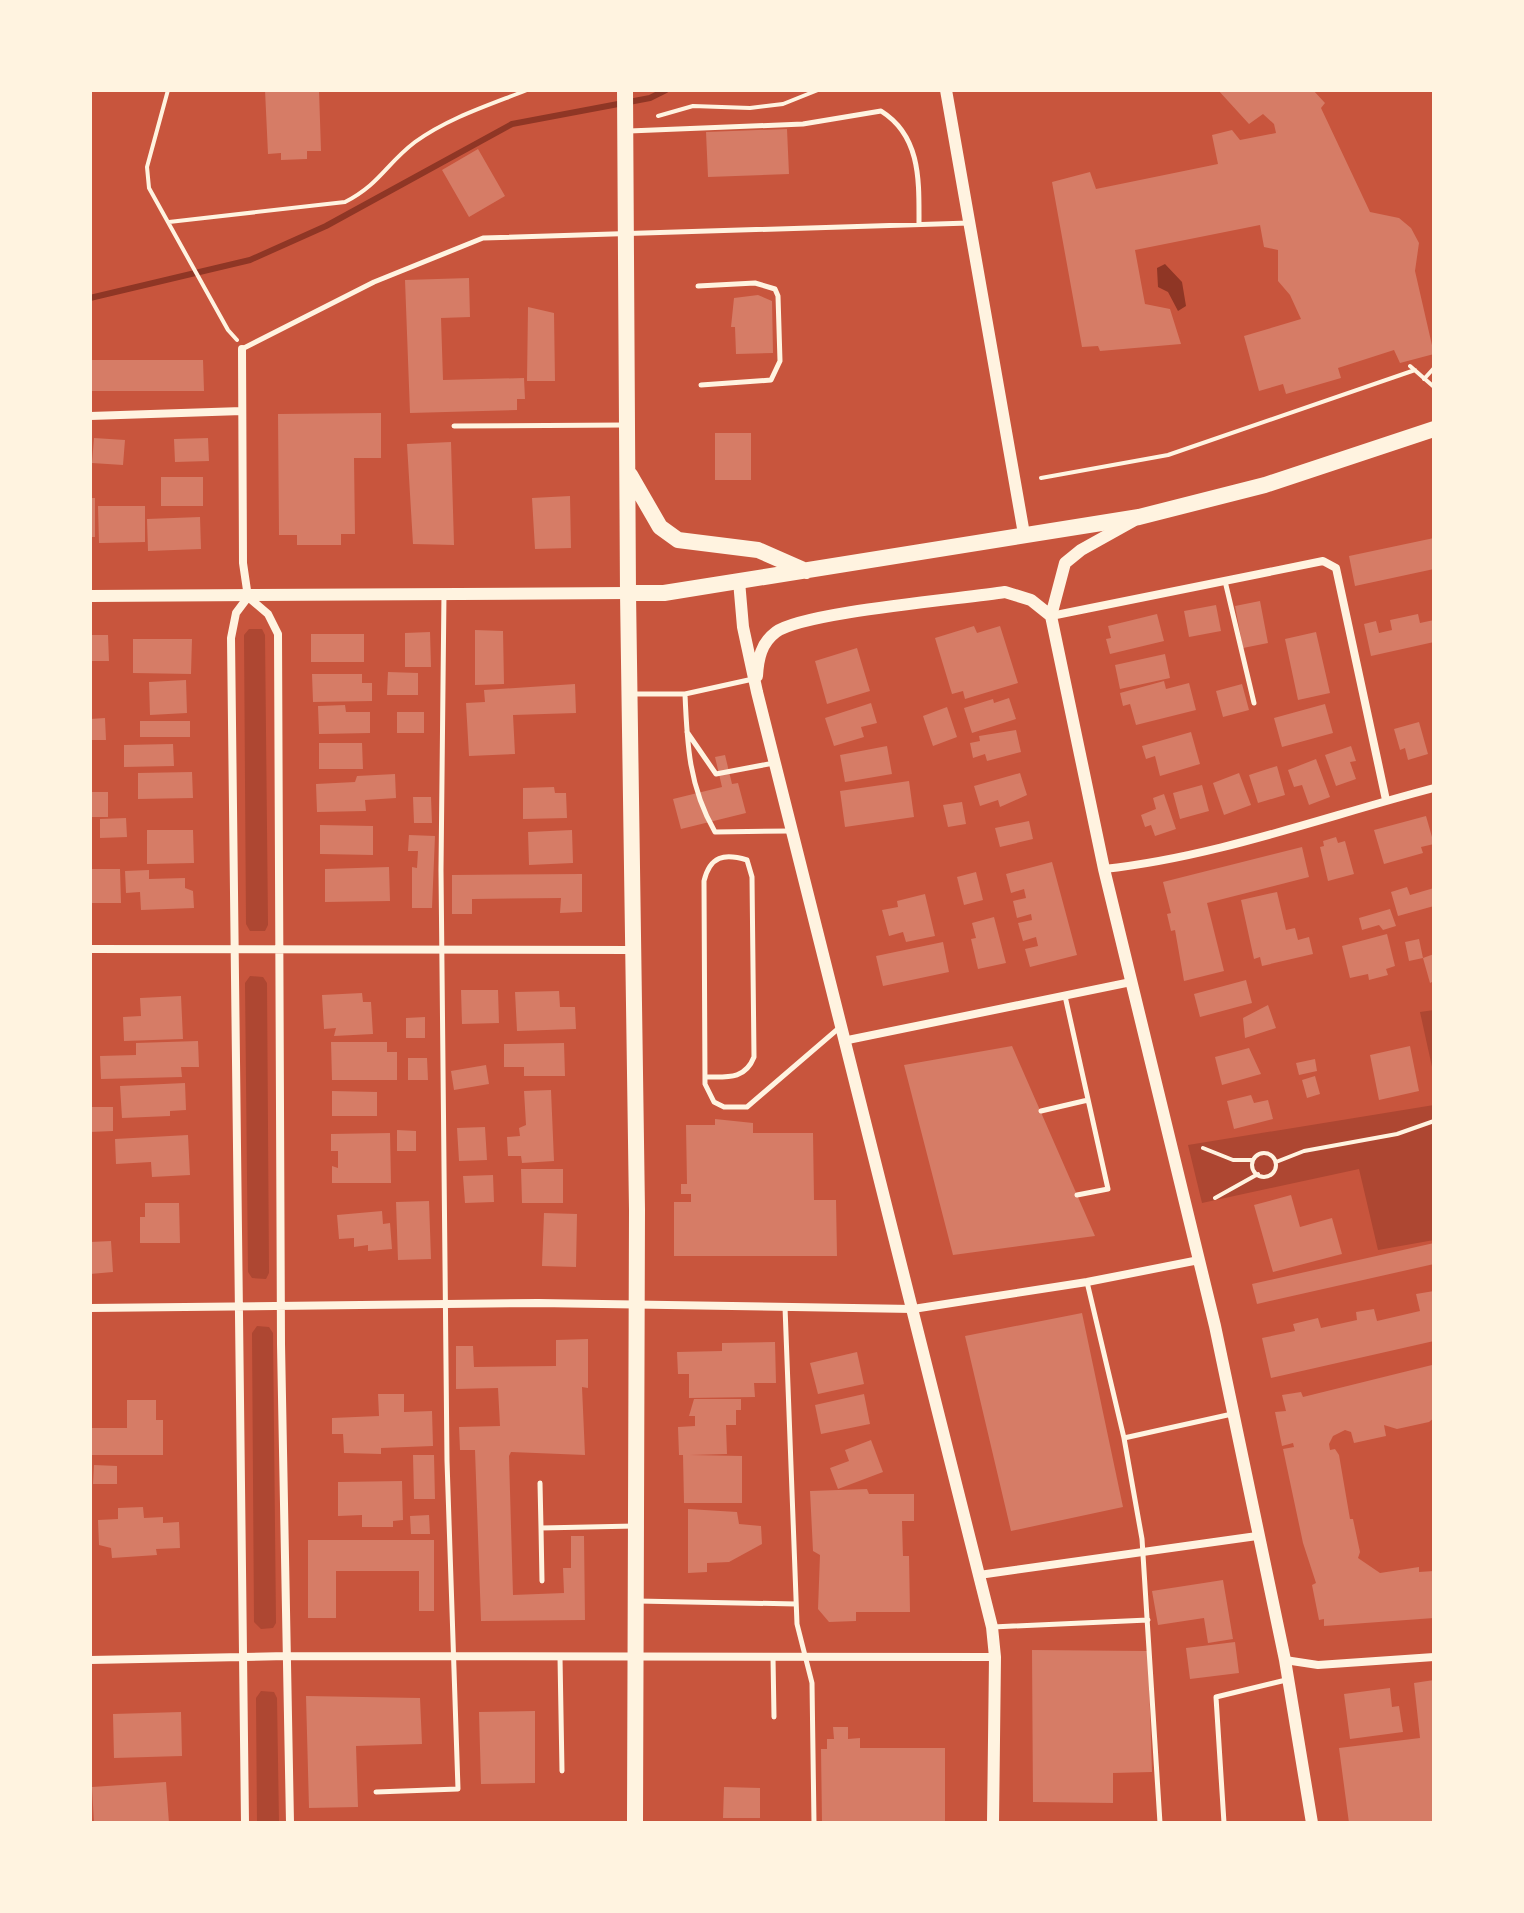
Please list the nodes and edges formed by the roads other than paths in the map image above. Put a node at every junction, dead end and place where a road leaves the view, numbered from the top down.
1 (625, 90) edge
2 (946, 90) edge
3 (625, 131) junction
4 (919, 223) junction
5 (970, 223) junction
6 (626, 232) junction
7 (698, 286) dead end
8 (242, 349) joint
9 (701, 385) dead end
10 (242, 411) junction
11 (90, 416) edge
12 (629, 425) junction
13 (454, 426) dead end
14 (1427, 431) edge
15 (629, 473) junction
16 (1139, 517) junction
17 (1024, 534) junction
18 (808, 572) junction
19 (739, 581) junction
20 (1225, 581) junction
21 (444, 592) junction
22 (628, 593) junction
23 (90, 596) edge
24 (248, 597) junction
25 (1051, 616) junction
26 (755, 685) junction
27 (628, 694) junction
28 (685, 694) junction
29 (1254, 703) dead end
30 (687, 731) junction
31 (774, 763) junction
32 (1434, 788) edge
33 (1386, 800) junction
34 (791, 831) junction
35 (1104, 869) junction
36 (90, 949) edge
37 (280, 949) junction
38 (235, 950) junction
39 (631, 950) junction
40 (443, 951) junction
41 (1131, 982) junction
42 (1065, 995) junction
43 (841, 1035) junction
44 (705, 1077) junction
45 (1088, 1100) junction
46 (1041, 1111) dead end
47 (1077, 1195) dead end
48 (1199, 1260) junction
49 (1087, 1282) junction
50 (448, 1304) junction
51 (637, 1304) junction
52 (282, 1306) junction
53 (239, 1307) junction
54 (785, 1307) junction
55 (90, 1308) edge
56 (913, 1309) junction
57 (1233, 1413) junction
58 (1124, 1438) junction
59 (540, 1483) dead end
60 (636, 1526) junction
61 (541, 1528) junction
62 (1257, 1536) junction
63 (1144, 1554) junction
64 (979, 1575) junction
65 (542, 1581) dead end
66 (635, 1601) junction
67 (796, 1604) junction
68 (1148, 1620) junction
69 (992, 1627) junction
70 (287, 1656) junction
71 (453, 1656) junction
72 (560, 1656) junction
73 (773, 1656) junction
74 (244, 1657) junction
75 (634, 1657) junction
76 (806, 1657) junction
77 (995, 1657) junction
78 (1434, 1657) edge
79 (90, 1660) edge
80 (1285, 1660) junction
81 (1288, 1680) junction
82 (774, 1717) dead end
83 (562, 1771) dead end
84 (376, 1792) dead end
85 (245, 1823) edge
86 (290, 1823) edge
87 (635, 1823) edge
88 (814, 1823) edge
89 (993, 1823) edge
90 (1160, 1823) edge
91 (1224, 1823) edge
92 (1312, 1823) edge

1 - 3 main road
2 - 5 street
3 - 4 lane
3 - 6 main road
4 - 5 lane
4 - 6 lane
5 - 17 street
6 - 8 lane
6 - 12 main road
7 - 9 lane
8 - 10 street
10 - 11 street
10 - 24 street
12 - 13 lane
12 - 15 main road
14 - 16 main road
15 - 18 main road
15 - 22 main road
16 - 17 main road
16 - 25 street
17 - 18 main road
18 - 19 main road
19 - 22 main road
19 - 26 street
20 - 25 street
20 - 29 lane
20 - 33 street
21 - 22 street
21 - 24 street
21 - 40 lane
22 - 27 main road
23 - 24 street
24 - 37 street
24 - 38 street
25 - 26 street
25 - 35 street
26 - 28 lane
26 - 31 street
27 - 28 lane
27 - 39 main road
28 - 30 lane
30 - 31 lane
30 - 34 lane
31 - 34 street
32 - 33 street
33 - 35 street
34 - 43 street
35 - 41 street
36 - 38 street
37 - 38 street
37 - 40 street
37 - 52 street
38 - 53 street
39 - 40 street
39 - 51 main road
40 - 50 lane
41 - 42 street
41 - 48 street
42 - 43 street
42 - 45 lane
43 - 44 lane
43 - 56 street
44 - 44 lane
45 - 46 lane
45 - 47 lane
48 - 49 street
48 - 57 street
49 - 56 street
49 - 58 lane
50 - 51 street
50 - 52 street
50 - 71 lane
51 - 54 street
51 - 60 main road
52 - 53 street
52 - 70 street
53 - 55 street
53 - 74 street
54 - 56 street
54 - 67 lane
56 - 64 street
57 - 58 lane
57 - 62 street
58 - 63 lane
59 - 61 lane
60 - 61 lane
60 - 66 main road
61 - 65 lane
62 - 63 street
62 - 80 street
63 - 64 street
63 - 68 lane
64 - 69 street
66 - 67 lane
66 - 75 main road
67 - 76 lane
68 - 69 lane
68 - 90 lane
69 - 77 street
70 - 71 street
70 - 74 street
70 - 86 street
71 - 72 street
71 - 84 lane
72 - 75 street
72 - 83 lane
73 - 75 street
73 - 76 street
73 - 82 lane
74 - 79 street
74 - 85 street
75 - 87 main road
76 - 77 street
76 - 88 lane
77 - 89 street
78 - 80 street
80 - 81 street
81 - 91 lane
81 - 92 street

